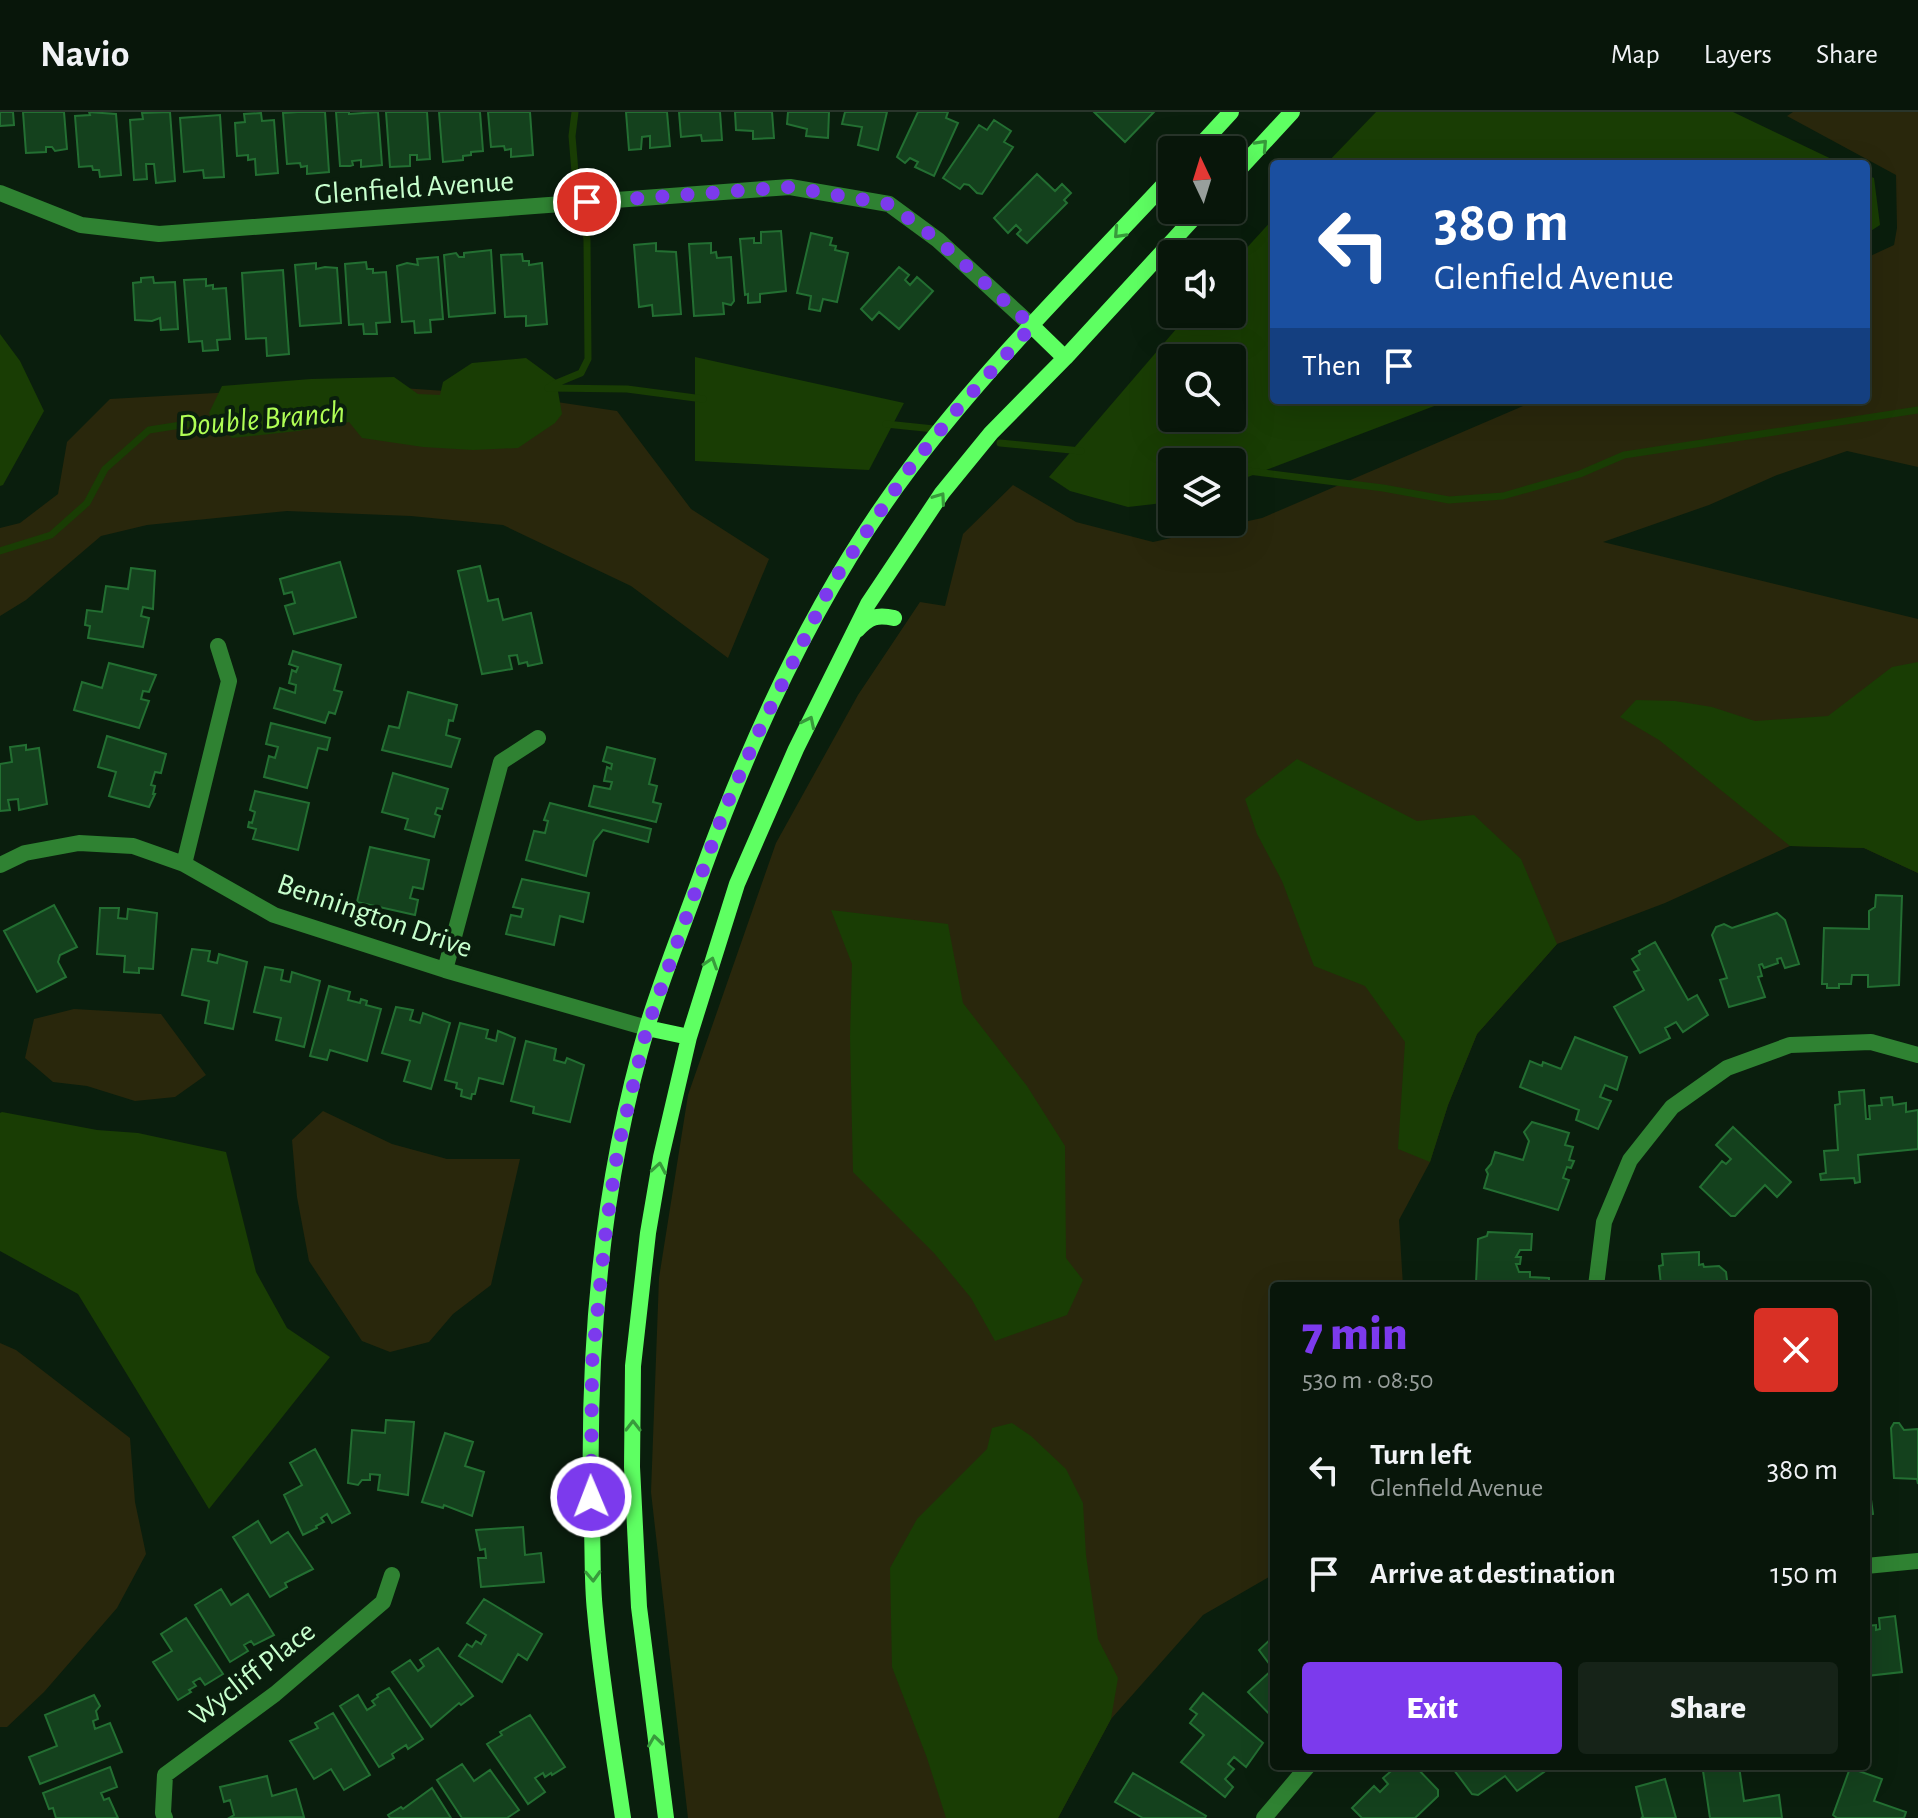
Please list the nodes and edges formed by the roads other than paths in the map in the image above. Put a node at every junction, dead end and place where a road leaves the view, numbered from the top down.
1 (1231, 112) edge
2 (1292, 112) edge
3 (1209, 136) edge
4 (1246, 162) edge
5 (1158, 191) edge
6 (0, 193) edge
7 (1188, 224) edge
8 (1032, 326) junction
9 (1065, 358) junction
10 (894, 618) dead end
11 (853, 634) junction
12 (218, 646) dead end
13 (538, 738) dead end
14 (184, 864) junction
15 (0, 865) edge
16 (445, 970) junction
17 (647, 1028) junction
18 (689, 1037) junction
19 (1918, 1055) edge
20 (1596, 1282) edge
21 (1918, 1561) edge
22 (1870, 1566) edge
23 (392, 1575) dead end
24 (1305, 1770) edge
25 (165, 1818) edge
26 (623, 1818) edge
27 (666, 1818) edge
28 (1264, 1818) edge

1 - 3 street
4 -> 2 street
5 -> 8 street
6 - 8 street, Glenfield Avenue
7 - 9 street
8 - 9 street
8 - 17 street
11 -> 9 street
10 - 11 street
18 -> 11 street
12 - 14 street
13 - 16 street
14 - 15 street, Bennington Drive
14 - 16 street, Bennington Drive
16 - 17 street, Bennington Drive
17 - 18 street
17 -> 26 street
27 -> 18 street
19 - 20 street
21 - 22 street
23 - 25 street, Wycliff Place
24 - 28 street

